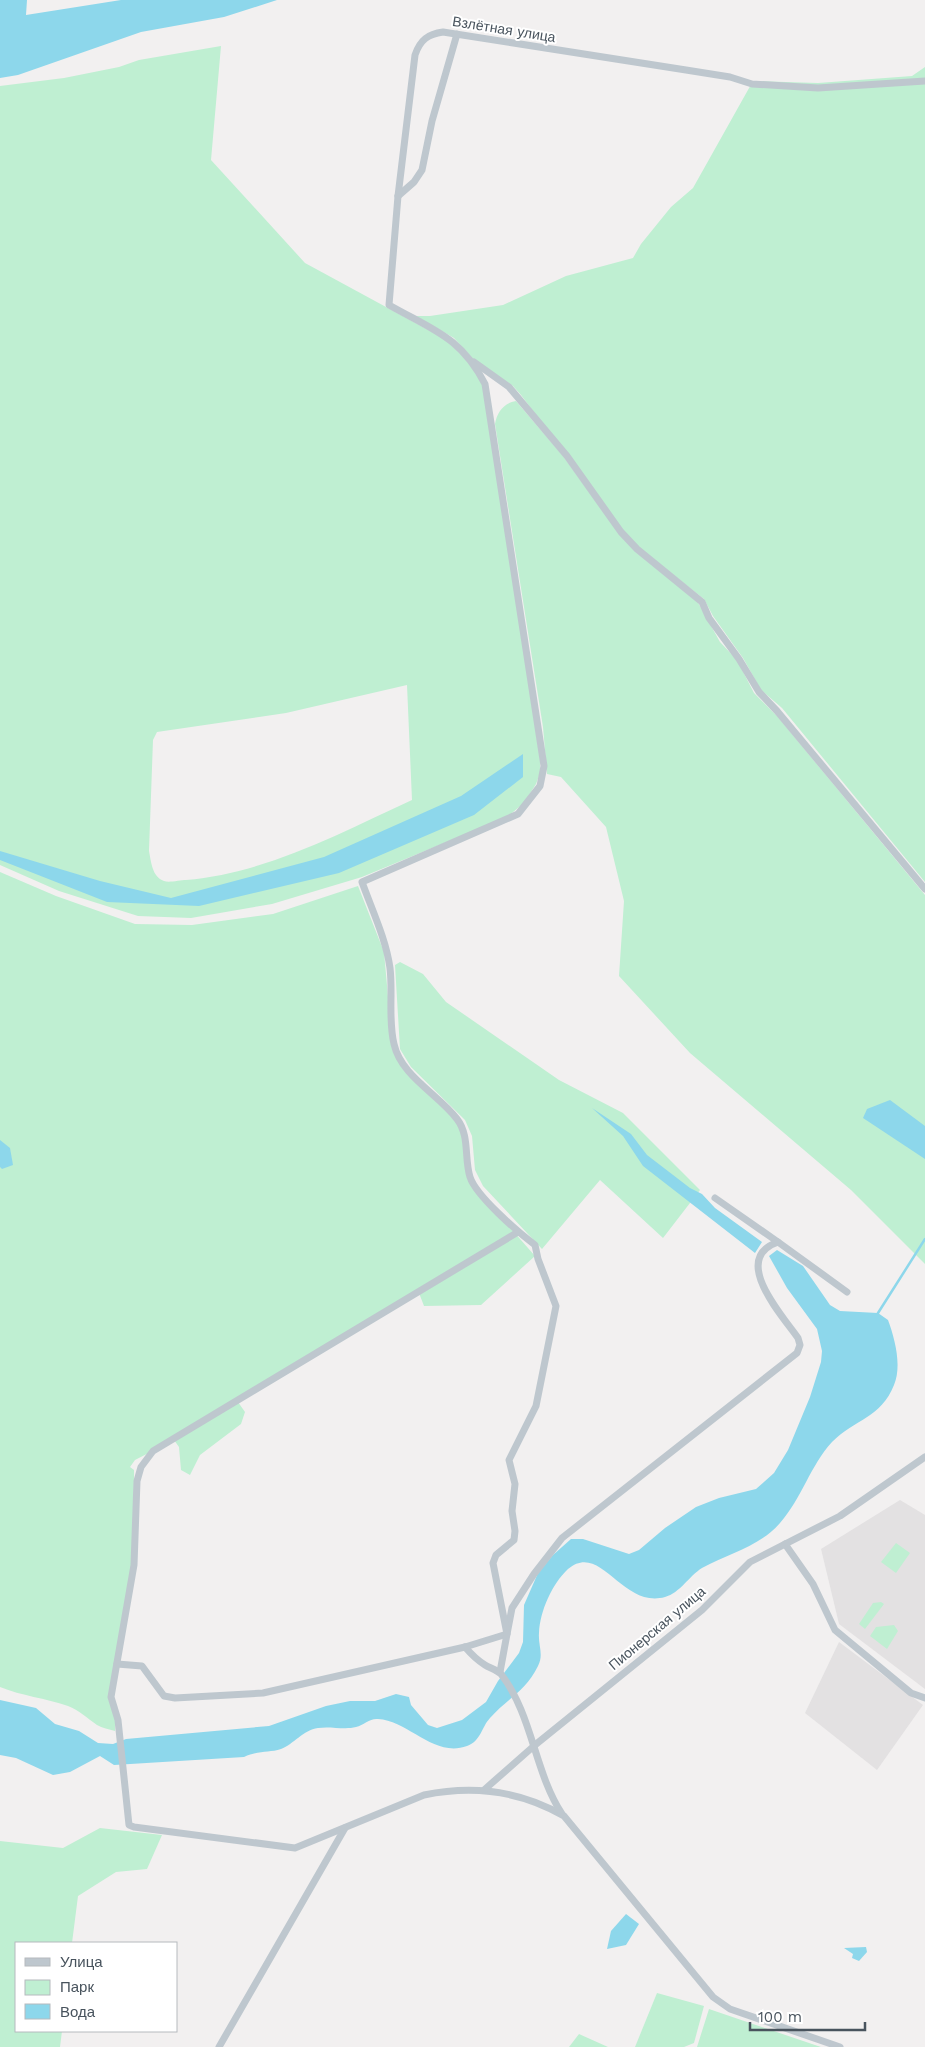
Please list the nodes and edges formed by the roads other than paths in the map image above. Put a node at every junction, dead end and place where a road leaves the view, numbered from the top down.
1 (457, 34) junction
2 (925, 80) edge
3 (398, 196) junction
4 (474, 362) junction
5 (925, 889) edge
6 (715, 1198) dead end
7 (518, 1232) junction
8 (778, 1242) junction
9 (847, 1292) dead end
10 (925, 1456) edge
11 (785, 1544) junction
12 (507, 1634) junction
13 (464, 1647) junction
14 (117, 1664) junction
15 (500, 1672) junction
16 (925, 1698) edge
17 (535, 1745) junction
18 (484, 1790) junction
19 (564, 1816) junction
20 (346, 1828) junction
21 (219, 2047) edge
22 (840, 2047) edge

1 - 2 street, Взлётная улица
1 - 3 street
1 - 3 street, Взлётная улица
3 - 4 street, Взлётная улица
4 - 5 street
4 - 7 street
6 - 8 street
7 - 12 street
7 - 14 street
8 - 9 street
8 - 12 street
10 - 11 street, Пионерская улица
11 - 16 street
11 - 17 street, Пионерская улица
12 - 13 street
12 - 15 street
13 - 14 street
13 - 15 street
14 - 20 street
15 - 17 street
17 - 18 street, Пионерская улица
17 - 19 street
18 - 19 street
18 - 20 street
19 - 22 street
20 - 21 street

